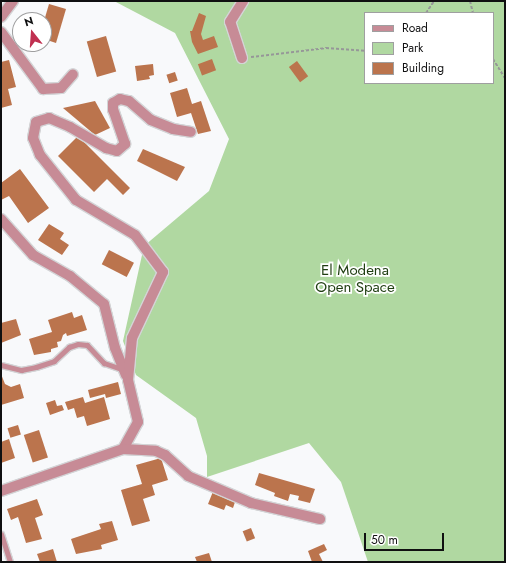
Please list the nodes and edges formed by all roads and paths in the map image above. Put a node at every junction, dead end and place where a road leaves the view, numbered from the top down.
1 (13, 1) edge
2 (242, 1) edge
3 (434, 1) edge
4 (470, 1) edge
5 (427, 12) edge
6 (473, 12) edge
7 (1, 17) edge
8 (1, 32) edge
9 (364, 51) edge
10 (242, 58) joint
11 (494, 61) edge
12 (73, 74) dead end
13 (505, 78) edge
14 (191, 132) dead end
15 (1, 220) edge
16 (1, 365) edge
17 (124, 370) junction
18 (128, 380) junction
19 (123, 450) junction
20 (1, 491) edge
21 (320, 519) dead end
22 (1, 534) edge
23 (10, 562) edge

1 - 7 street
2 - 10 street
3 - 5 path
4 - 6 path
8 - 12 street
9 - 10 path
11 - 13 path
14 - 18 street
15 - 17 street
16 - 17 lane
17 - 18 street
18 - 19 street
19 - 20 street
19 - 21 street
22 - 23 lane

